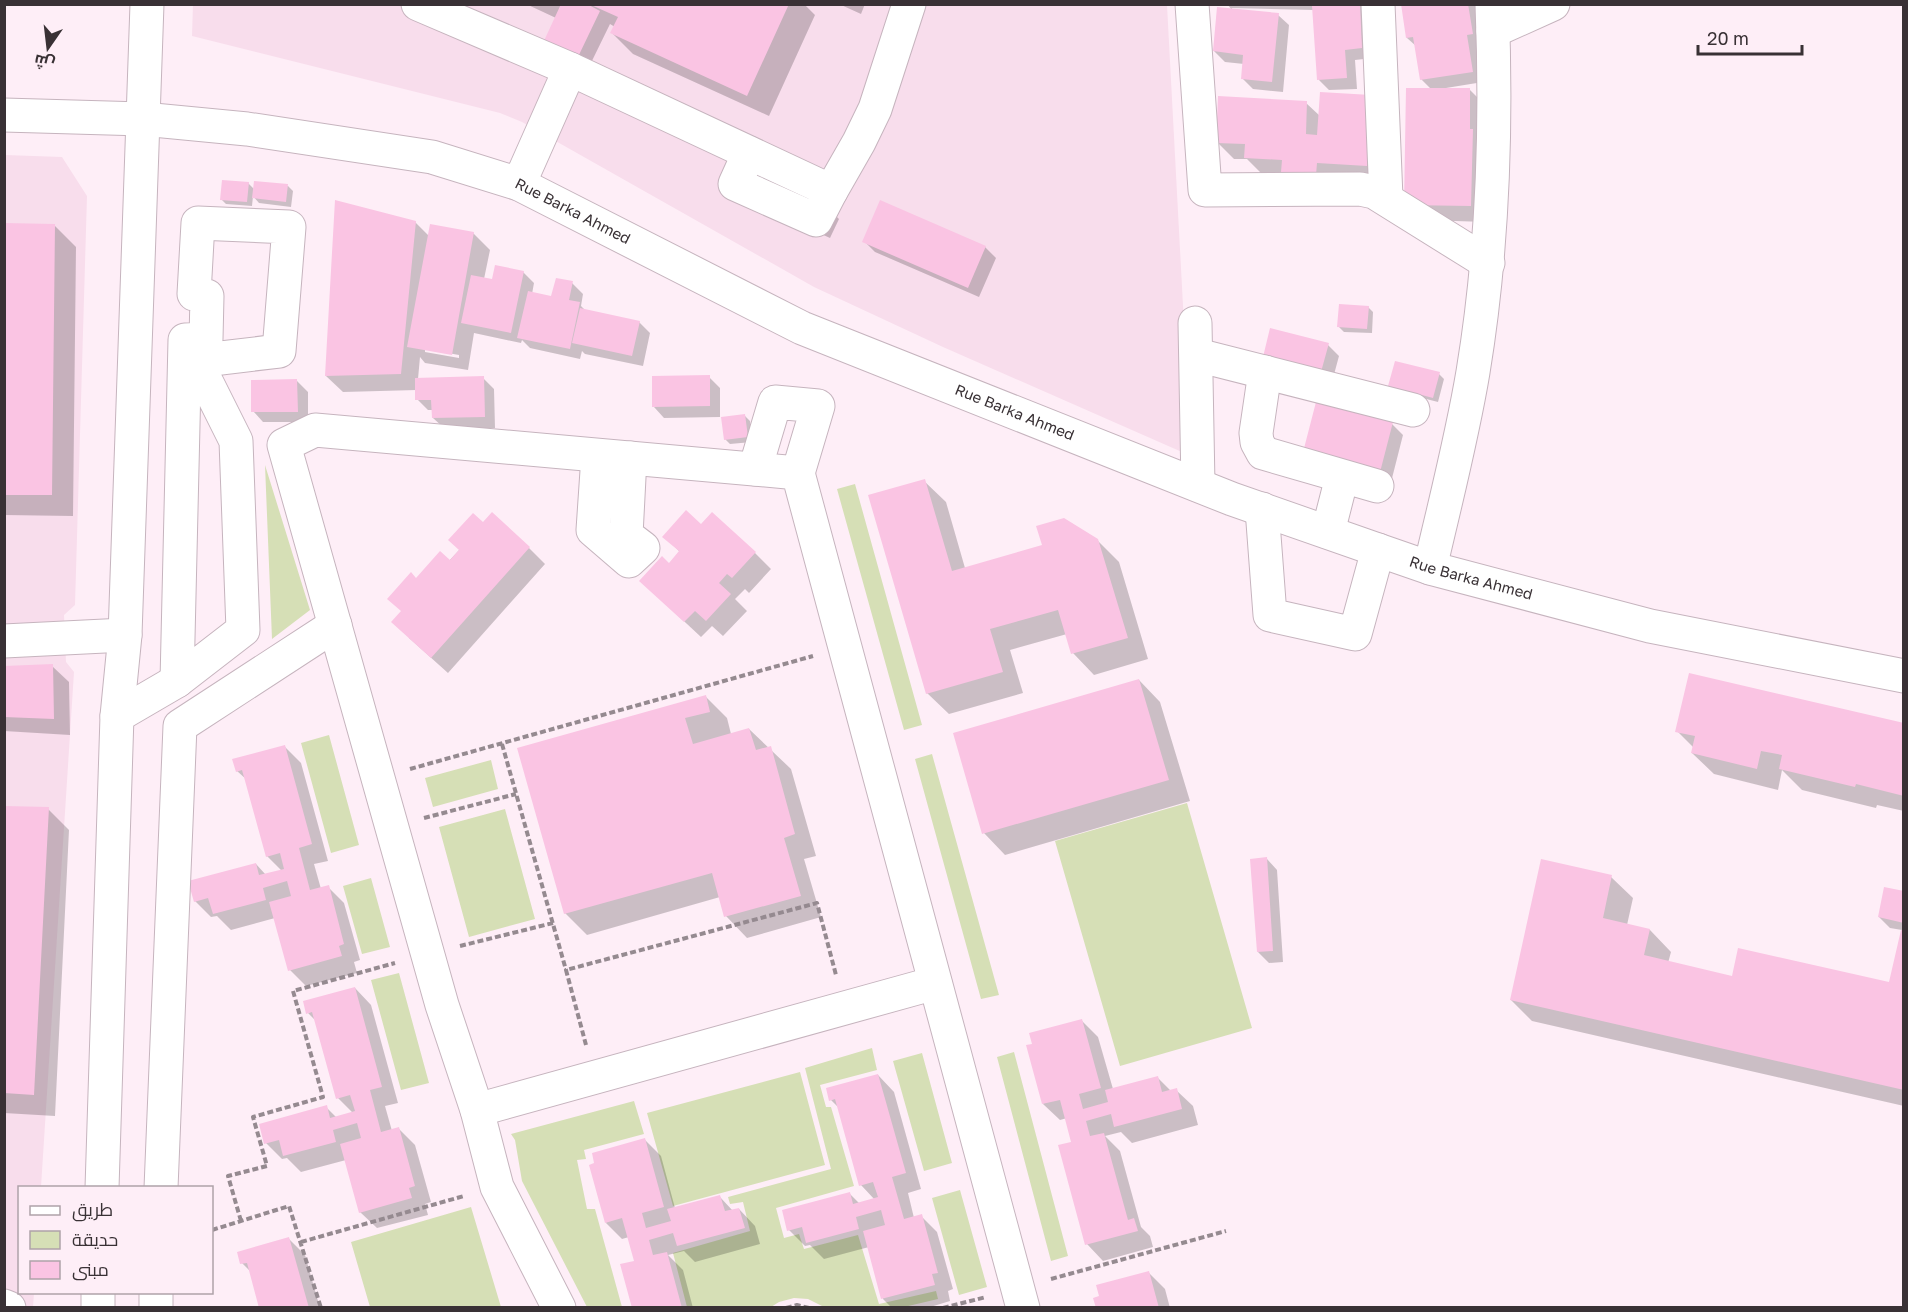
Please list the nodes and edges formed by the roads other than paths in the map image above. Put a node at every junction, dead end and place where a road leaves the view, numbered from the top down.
1 (147, 4) edge
2 (418, 4) edge
3 (909, 4) edge
4 (1192, 4) edge
5 (1378, 4) edge
6 (1553, 4) edge
7 (1493, 18) edge
8 (570, 69) junction
9 (4, 115) edge
10 (143, 119) junction
11 (519, 184) junction
12 (1386, 198) junction
13 (1488, 263) junction
14 (136, 338) junction
15 (185, 340) junction
16 (1265, 372) junction
17 (203, 375) junction
18 (1413, 410) dead end
19 (133, 433) junction
20 (184, 437) junction
21 (236, 441) junction
22 (284, 445) junction
23 (755, 470) junction
24 (798, 473) junction
25 (1342, 477) junction
26 (1198, 485) junction
27 (1377, 486) dead end
28 (1262, 509) junction
29 (1328, 532) junction
30 (1378, 550) junction
31 (1430, 568) junction
32 (335, 625) junction
33 (125, 635) junction
34 (4, 641) edge
35 (1904, 676) edge
36 (177, 681) junction
37 (117, 716) junction
38 (935, 983) junction
39 (477, 1110) junction
40 (102, 1186) edge
41 (161, 1186) edge
42 (1020, 1298) edge
43 (4, 1306) edge
44 (9, 1308) edge
45 (559, 1308) edge

1 - 10 street
2 - 8 street
3 - 8 street
4 - 12 street
5 - 12 street
6 - 7 street
7 - 13 street
8 - 11 street
9 - 10 street, Rue Barka Ahmed
10 - 11 street, Rue Barka Ahmed
10 - 14 street
11 - 26 street, Rue Barka Ahmed
12 - 13 street
13 - 31 street
14 - 15 street
14 - 19 street
15 - 17 street
15 - 17 street
15 - 20 street
16 - 18 street
16 - 25 street
16 - 26 street
17 - 21 street
19 - 20 street
19 - 33 street
20 - 21 street
20 - 36 street
21 - 22 street
21 - 36 street
22 - 23 street
22 - 32 street
23 - 24 street
23 - 24 street
24 - 38 street
25 - 27 street
25 - 29 street
26 - 28 street, Rue Barka Ahmed
28 - 29 street, Rue Barka Ahmed
28 - 30 street
29 - 30 street, Rue Barka Ahmed
30 - 31 street, Rue Barka Ahmed
31 - 35 street, Rue Barka Ahmed
32 - 39 street
32 - 41 street
33 - 34 street
33 - 37 street
36 - 37 street
37 - 40 street
38 - 39 street
38 - 42 street
39 - 45 street
43 - 44 street

